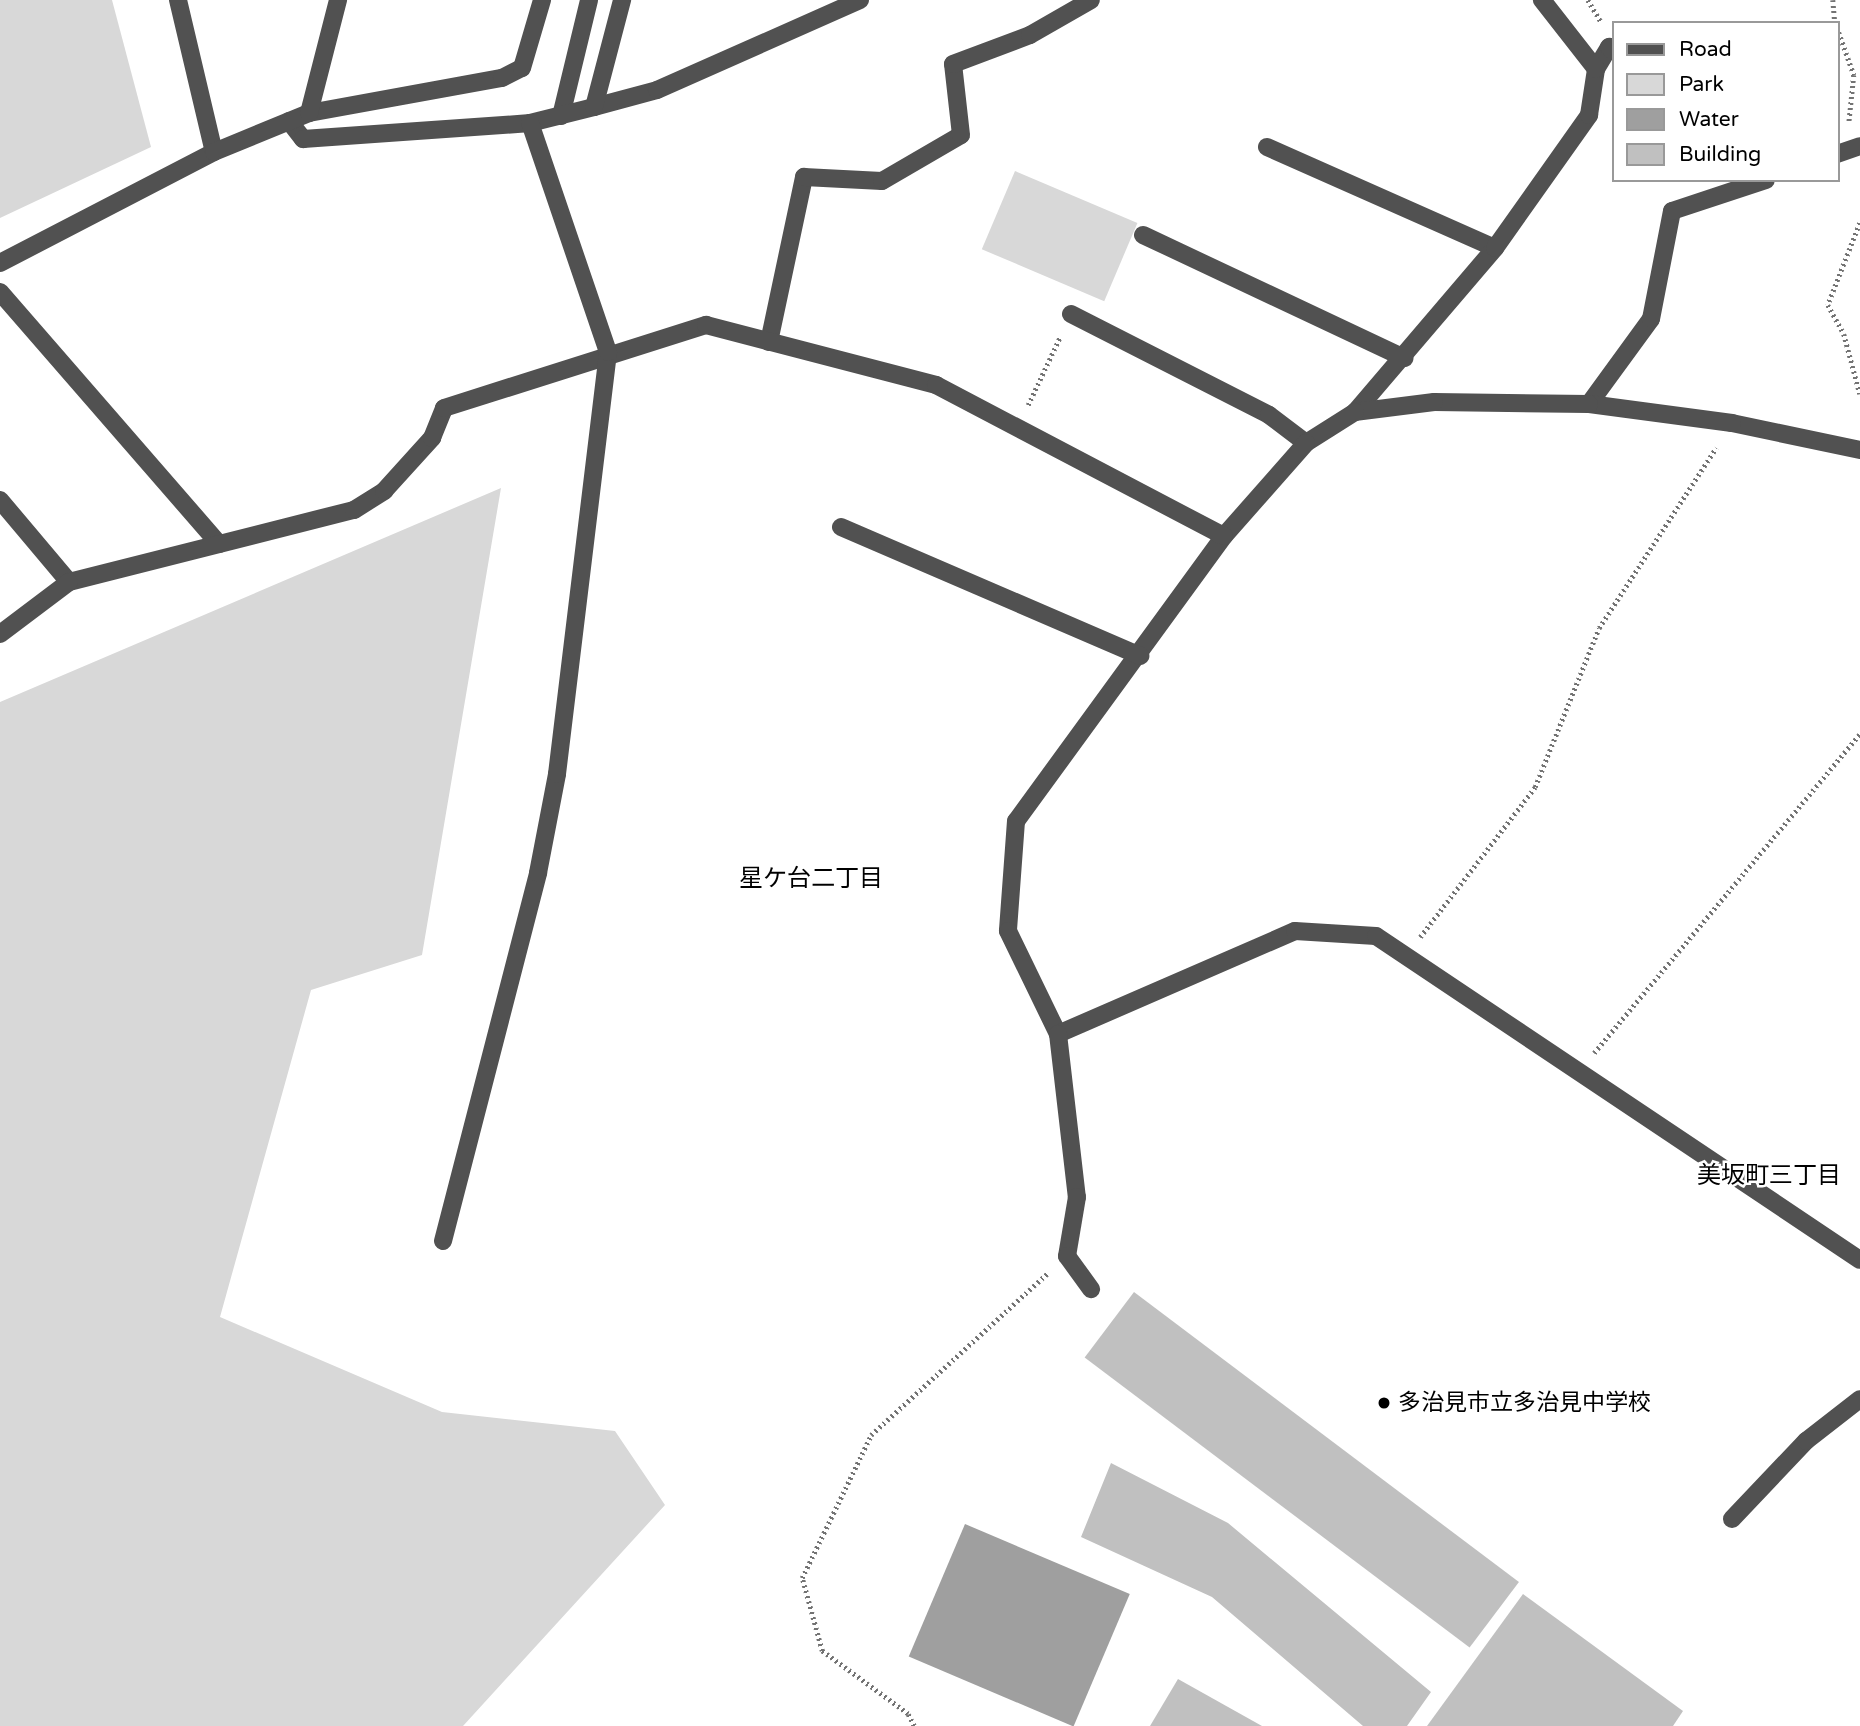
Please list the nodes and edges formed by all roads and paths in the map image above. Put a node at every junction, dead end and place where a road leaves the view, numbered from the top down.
1 (178, 0) edge
2 (338, 0) edge
3 (542, 0) edge
4 (589, 0) edge
5 (622, 0) edge
6 (1091, 0) edge
7 (1542, 0) edge
8 (1833, 0) edge
9 (855, 2) edge
10 (1836, 21) edge
11 (1839, 33) edge
12 (1612, 50) edge
13 (1596, 69) junction
14 (594, 107) junction
15 (309, 113) junction
16 (561, 117) junction
17 (289, 121) junction
18 (530, 123) junction
19 (1267, 147) dead end
20 (1850, 148) edge
21 (214, 152) junction
22 (1738, 184) edge
23 (1860, 223) edge
24 (1143, 235) dead end
25 (1495, 248) junction
26 (0, 263) edge
27 (0, 292) edge
28 (1071, 314) joint
29 (769, 342) junction
30 (608, 352) junction
31 (1404, 358) junction
32 (1860, 394) edge
33 (1589, 404) junction
34 (1355, 412) junction
35 (1732, 423) junction
36 (1017, 428) junction
37 (1306, 443) junction
38 (1860, 450) edge
39 (0, 500) edge
40 (841, 527) dead end
41 (1224, 536) junction
42 (219, 544) junction
43 (69, 582) junction
44 (0, 634) edge
45 (1140, 656) junction
46 (1860, 734) edge
47 (1407, 955) junction
48 (1058, 1034) junction
49 (1578, 1072) junction
50 (443, 1241) dead end
51 (1067, 1256) junction
52 (1860, 1259) edge
53 (1091, 1289) dead end
54 (1860, 1399) edge
55 (1731, 1519) dead end
56 (914, 1726) edge

1 - 21 street
2 - 15 street
3 - 15 street
4 - 16 street
5 - 14 street
6 - 29 street
7 - 13 street
8 - 10 path
9 - 14 street
11 - 20 path
12 - 13 street
13 - 25 street
14 - 16 street
15 - 17 street
16 - 18 street
17 - 18 street
17 - 21 street
18 - 30 street
19 - 25 street
21 - 26 street
22 - 33 street
23 - 32 path
24 - 31 street
25 - 31 street
27 - 42 street
28 - 36 path
28 - 37 street
29 - 30 street
29 - 36 street
30 - 42 street
30 - 50 street
31 - 34 street
33 - 34 street
33 - 35 street
34 - 37 street
35 - 38 street
35 - 47 path
36 - 41 street
37 - 41 street
39 - 43 street
40 - 45 street
41 - 45 street
42 - 43 street
43 - 44 street
45 - 48 street
46 - 49 path
47 - 48 street
47 - 49 street
48 - 51 street
49 - 52 street
51 - 53 street
51 - 56 path
54 - 55 street

